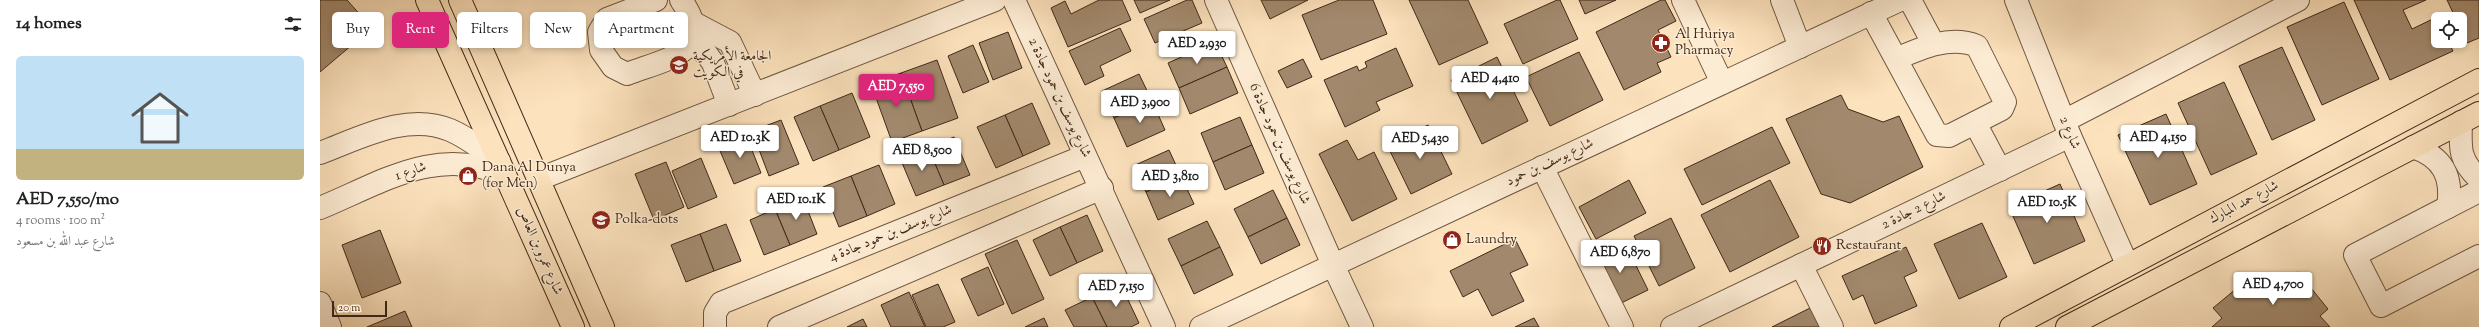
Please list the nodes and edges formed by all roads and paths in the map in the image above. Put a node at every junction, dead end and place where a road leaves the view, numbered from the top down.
1 (427, 0) edge
2 (460, 0) edge
3 (656, 0) edge
4 (681, 0) edge
5 (996, 0) edge
6 (1014, 0) edge
7 (1216, 0) edge
8 (1683, 0) edge
9 (1782, 0) edge
10 (1900, 0) edge
11 (1910, 0) edge
12 (2016, 0) edge
13 (2298, 0) edge
14 (1871, 13) junction
15 (694, 23) junction
16 (1933, 43) junction
17 (690, 44) junction
18 (1800, 47) junction
19 (1896, 59) junction
20 (2479, 80) edge
21 (1722, 83) junction
22 (755, 95) junction
23 (729, 105) junction
24 (2470, 118) edge
25 (1975, 123) junction
26 (2067, 129) junction
27 (2414, 146) junction
28 (320, 153) edge
29 (1085, 156) junction
30 (502, 168) junction
31 (1542, 168) junction
32 (2000, 170) junction
33 (539, 179) junction
34 (2479, 179) edge
35 (1102, 188) junction
36 (2479, 191) edge
37 (2448, 207) junction
38 (320, 208) edge
39 (2479, 256) edge
40 (2127, 264) junction
41 (1332, 265) junction
42 (1801, 265) junction
43 (320, 303) edge
44 (330, 327) edge
45 (573, 327) edge
46 (603, 327) edge
47 (716, 327) edge
48 (780, 327) edge
49 (1164, 327) edge
50 (1201, 327) edge
51 (1362, 327) edge
52 (1622, 327) edge
53 (1672, 327) edge
54 (1832, 327) edge
55 (2011, 327) edge
56 (2067, 327) edge

1 - 30 main road, شارع عمرو بن العاص
2 - 33 main road, شارع عمرو بن العاص
3 - 17 street
4 - 15 street
5 - 22 street
6 - 29 street, شارع يوسف بن حمود جادة 2
7 - 41 street, شارع يوسف بن حمود جادة 6
8 - 21 street
9 - 18 street
10 - 14 street, شارع يوسف بن حمود
11 - 16 street
12 - 26 street, شارع 2
13 - 26 street, شارع 2 جادة 2
14 - 18 street, شارع يوسف بن حمود
14 - 19 street
15 - 17 street
15 - 22 street
16 - 19 street
16 - 25 street
17 - 23 street
18 - 21 street, شارع يوسف بن حمود
19 - 25 street
20 - 40 main road, شارع حمد المبارك
21 - 31 street, شارع يوسف بن حمود
22 - 23 street
23 - 33 street
24 - 27 main road, شارع حمد المبارك
24 - 34 street
25 - 32 street
26 - 32 street, شارع 2 جادة 2
26 - 40 street, شارع 2
27 - 37 street
27 - 56 main road, شارع حمد المبارك
28 - 30 street
29 - 35 street, شارع يوسف بن حمود جادة 2
29 - 47 street, شارع يوسف بن حمود جادة 4
30 - 38 street, شارع 1
30 - 45 main road, شارع عمرو بن العاص
31 - 41 street, شارع يوسف بن حمود
31 - 52 street
32 - 42 street, شارع 2 جادة 2
33 - 46 main road, شارع عمرو بن العاص
35 - 48 street
35 - 49 street, شارع يوسف بن حمود جادة 2
36 - 37 street
37 - 39 street
40 - 55 main road, شارع حمد المبارك
41 - 50 street, شارع يوسف بن حمود
41 - 51 street, شارع يوسف بن حمود جادة 6
42 - 53 street, شارع 2 جادة 2
42 - 54 street
43 - 44 street

